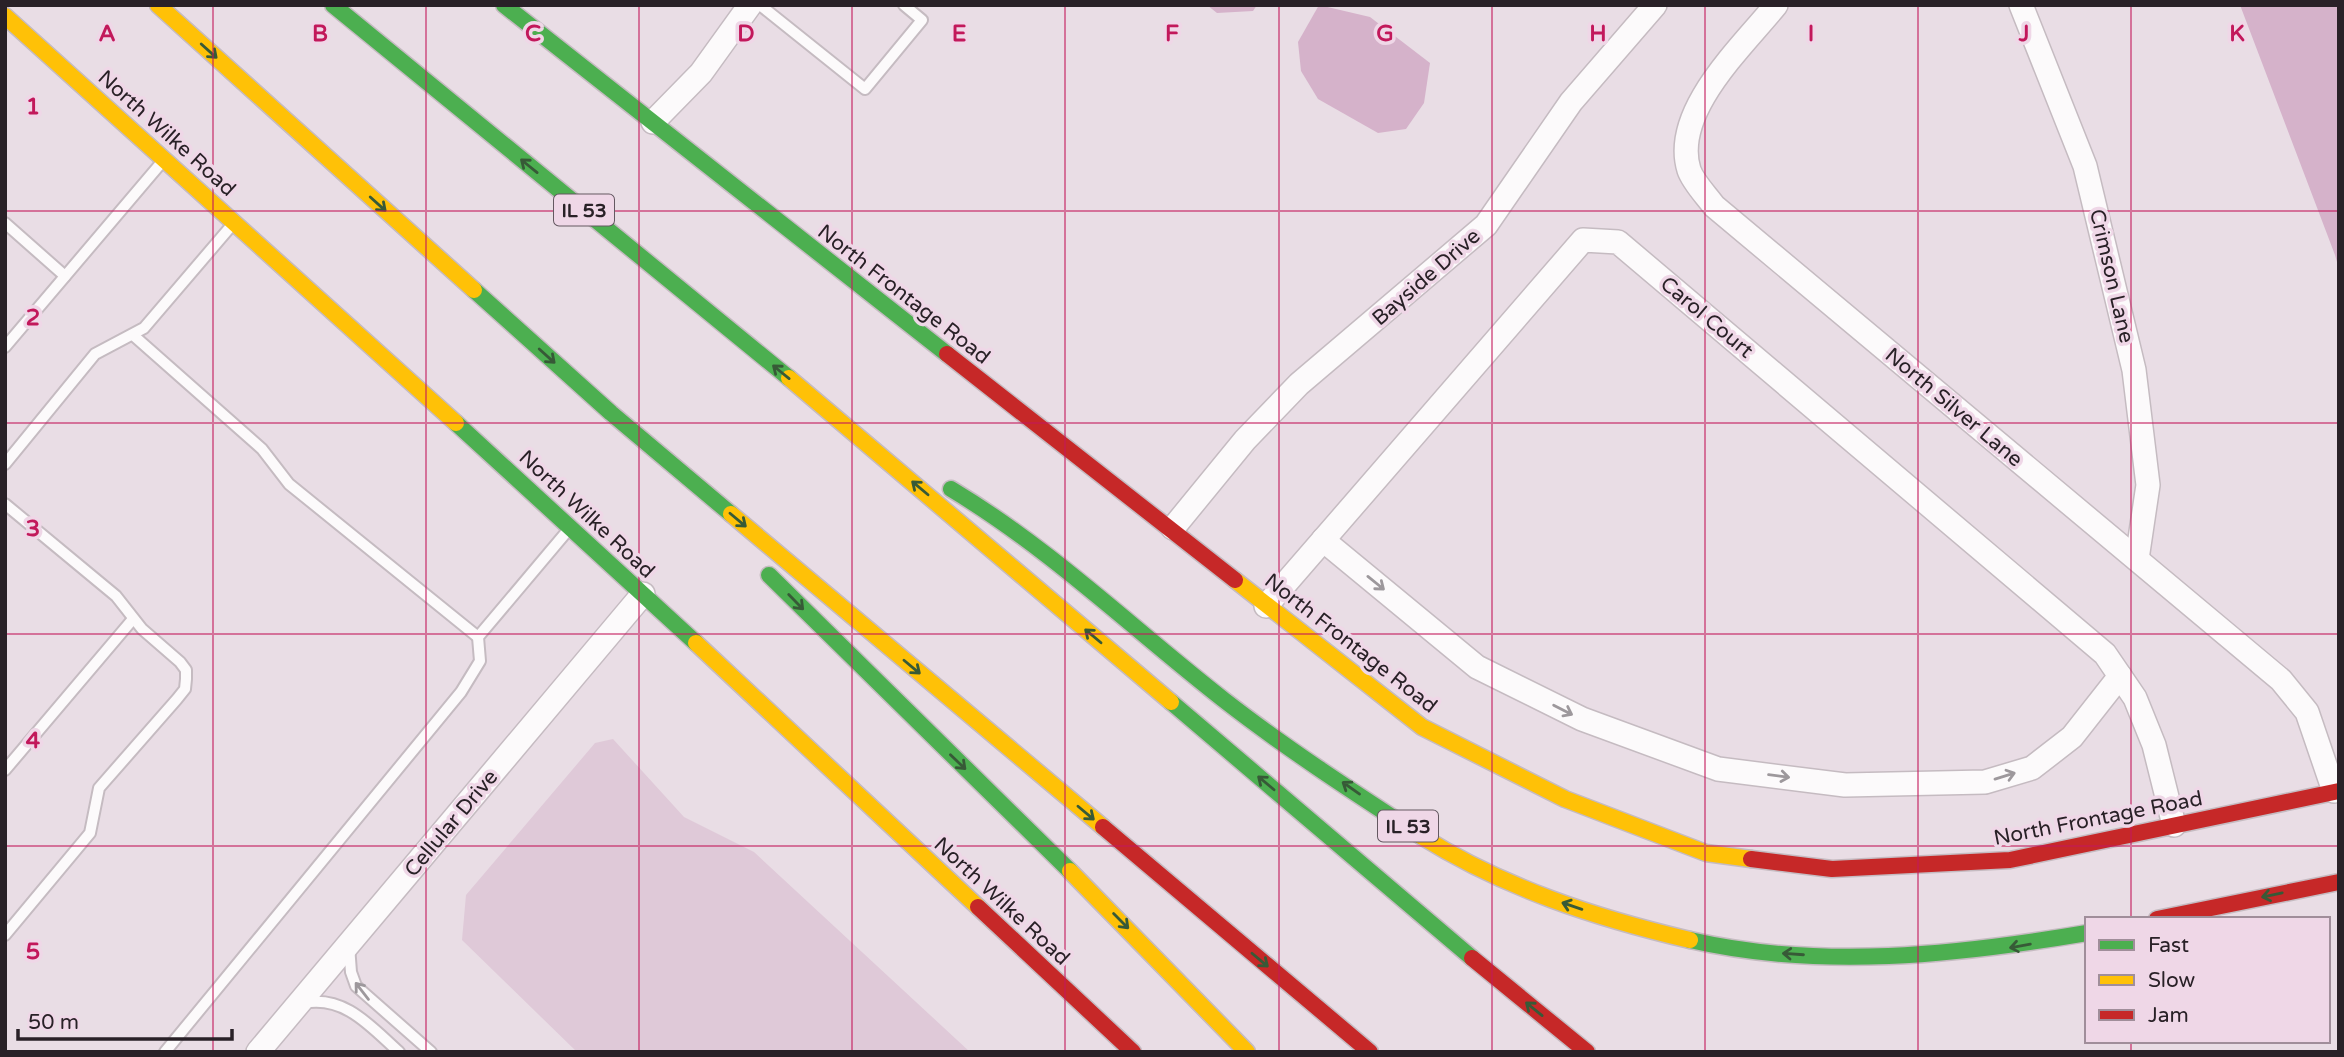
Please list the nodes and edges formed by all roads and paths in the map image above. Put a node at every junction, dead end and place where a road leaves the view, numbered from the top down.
1 (158, 5) edge
2 (333, 5) edge
3 (504, 5) edge
4 (750, 5) edge
5 (760, 5) edge
6 (904, 5) edge
7 (1655, 5) edge
8 (1776, 5) edge
9 (2021, 5) edge
10 (5, 16) edge
11 (653, 122) junction
12 (164, 160) junction
13 (234, 222) junction
14 (5, 223) edge
15 (65, 276) junction
16 (133, 335) junction
17 (5, 347) edge
18 (611, 413) junction
19 (834, 415) junction
20 (5, 464) edge
21 (5, 504) edge
22 (571, 527) junction
23 (1173, 528) junction
24 (1323, 540) junction
25 (738, 543) dead end
26 (2137, 559) junction
27 (758, 563) dead end
28 (643, 594) junction
29 (1266, 606) junction
30 (133, 619) junction
31 (478, 637) junction
32 (2120, 676) junction
33 (5, 770) edge
34 (2337, 791) edge
35 (2174, 825) junction
36 (2339, 882) edge
37 (2167, 917) edge
38 (2085, 933) edge
39 (5, 935) edge
40 (349, 945) junction
41 (299, 1004) junction
42 (391, 1018) junction
43 (379, 1034) junction
44 (164, 1052) edge
45 (258, 1052) edge
46 (399, 1052) edge
47 (431, 1052) edge
48 (1133, 1052) edge
49 (1247, 1052) edge
50 (1370, 1052) edge
51 (1587, 1052) edge

1 -> 18 main road
19 -> 2 main road, IL 53
3 - 11 main road, North Frontage Road
4 - 11 street
5 - 6 lane
7 - 23 street, Bayside Drive
8 - 26 street, North Silver Lane
9 - 26 street, Crimson Lane
10 - 12 main road, North Wilke Road
11 - 23 main road, North Frontage Road
12 - 13 main road, North Wilke Road
12 - 15 lane
13 - 16 lane
13 - 22 main road, North Wilke Road
14 - 15 lane
15 - 17 lane
16 - 20 lane
16 - 31 lane
18 - 25 main road
18 -> 50 main road
38 -> 19 main road, IL 53
51 -> 19 main road
21 - 30 lane
22 - 28 main road, North Wilke Road
22 - 31 lane
23 - 29 main road, North Frontage Road
24 - 29 street, Carol Court
24 -> 32 street
24 - 32 street, Carol Court
26 - 34 street, North Silver Lane
27 -> 49 main road
28 - 40 street, Cellular Drive
28 - 48 main road, North Wilke Road
29 - 35 main road, North Frontage Road
30 - 33 lane
30 - 39 lane
31 - 44 lane
32 - 35 street, Carol Court
34 - 35 main road, North Frontage Road
36 -> 37 main road
40 - 41 street, Cellular Drive
42 -> 40 lane
41 - 43 lane
41 - 45 street, Cellular Drive
42 - 43 lane
42 - 47 lane
43 - 46 lane

